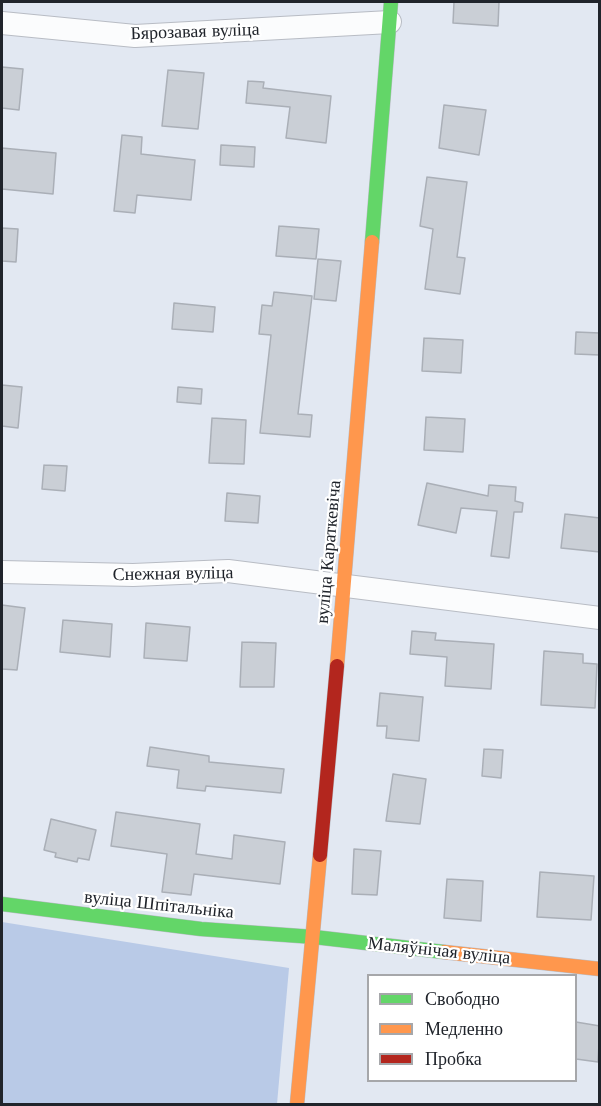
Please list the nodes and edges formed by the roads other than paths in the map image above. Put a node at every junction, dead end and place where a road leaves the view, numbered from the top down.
1 (391, 12) edge
2 (2, 23) edge
3 (2, 572) edge
4 (344, 587) junction
5 (600, 618) edge
6 (2, 904) edge
7 (314, 937) junction
8 (600, 969) edge
9 (297, 1104) edge

1 - 2 street, Бярозавая вуліца
1 - 4 street, вуліца Караткевіча
3 - 4 street, Снежная вуліца
4 - 5 street
4 - 7 street, вуліца Караткевіча
6 - 7 street, вуліца Шпітальніка
7 - 8 street, Маляўнічая вуліца
7 - 9 street, вуліца Караткевіча

